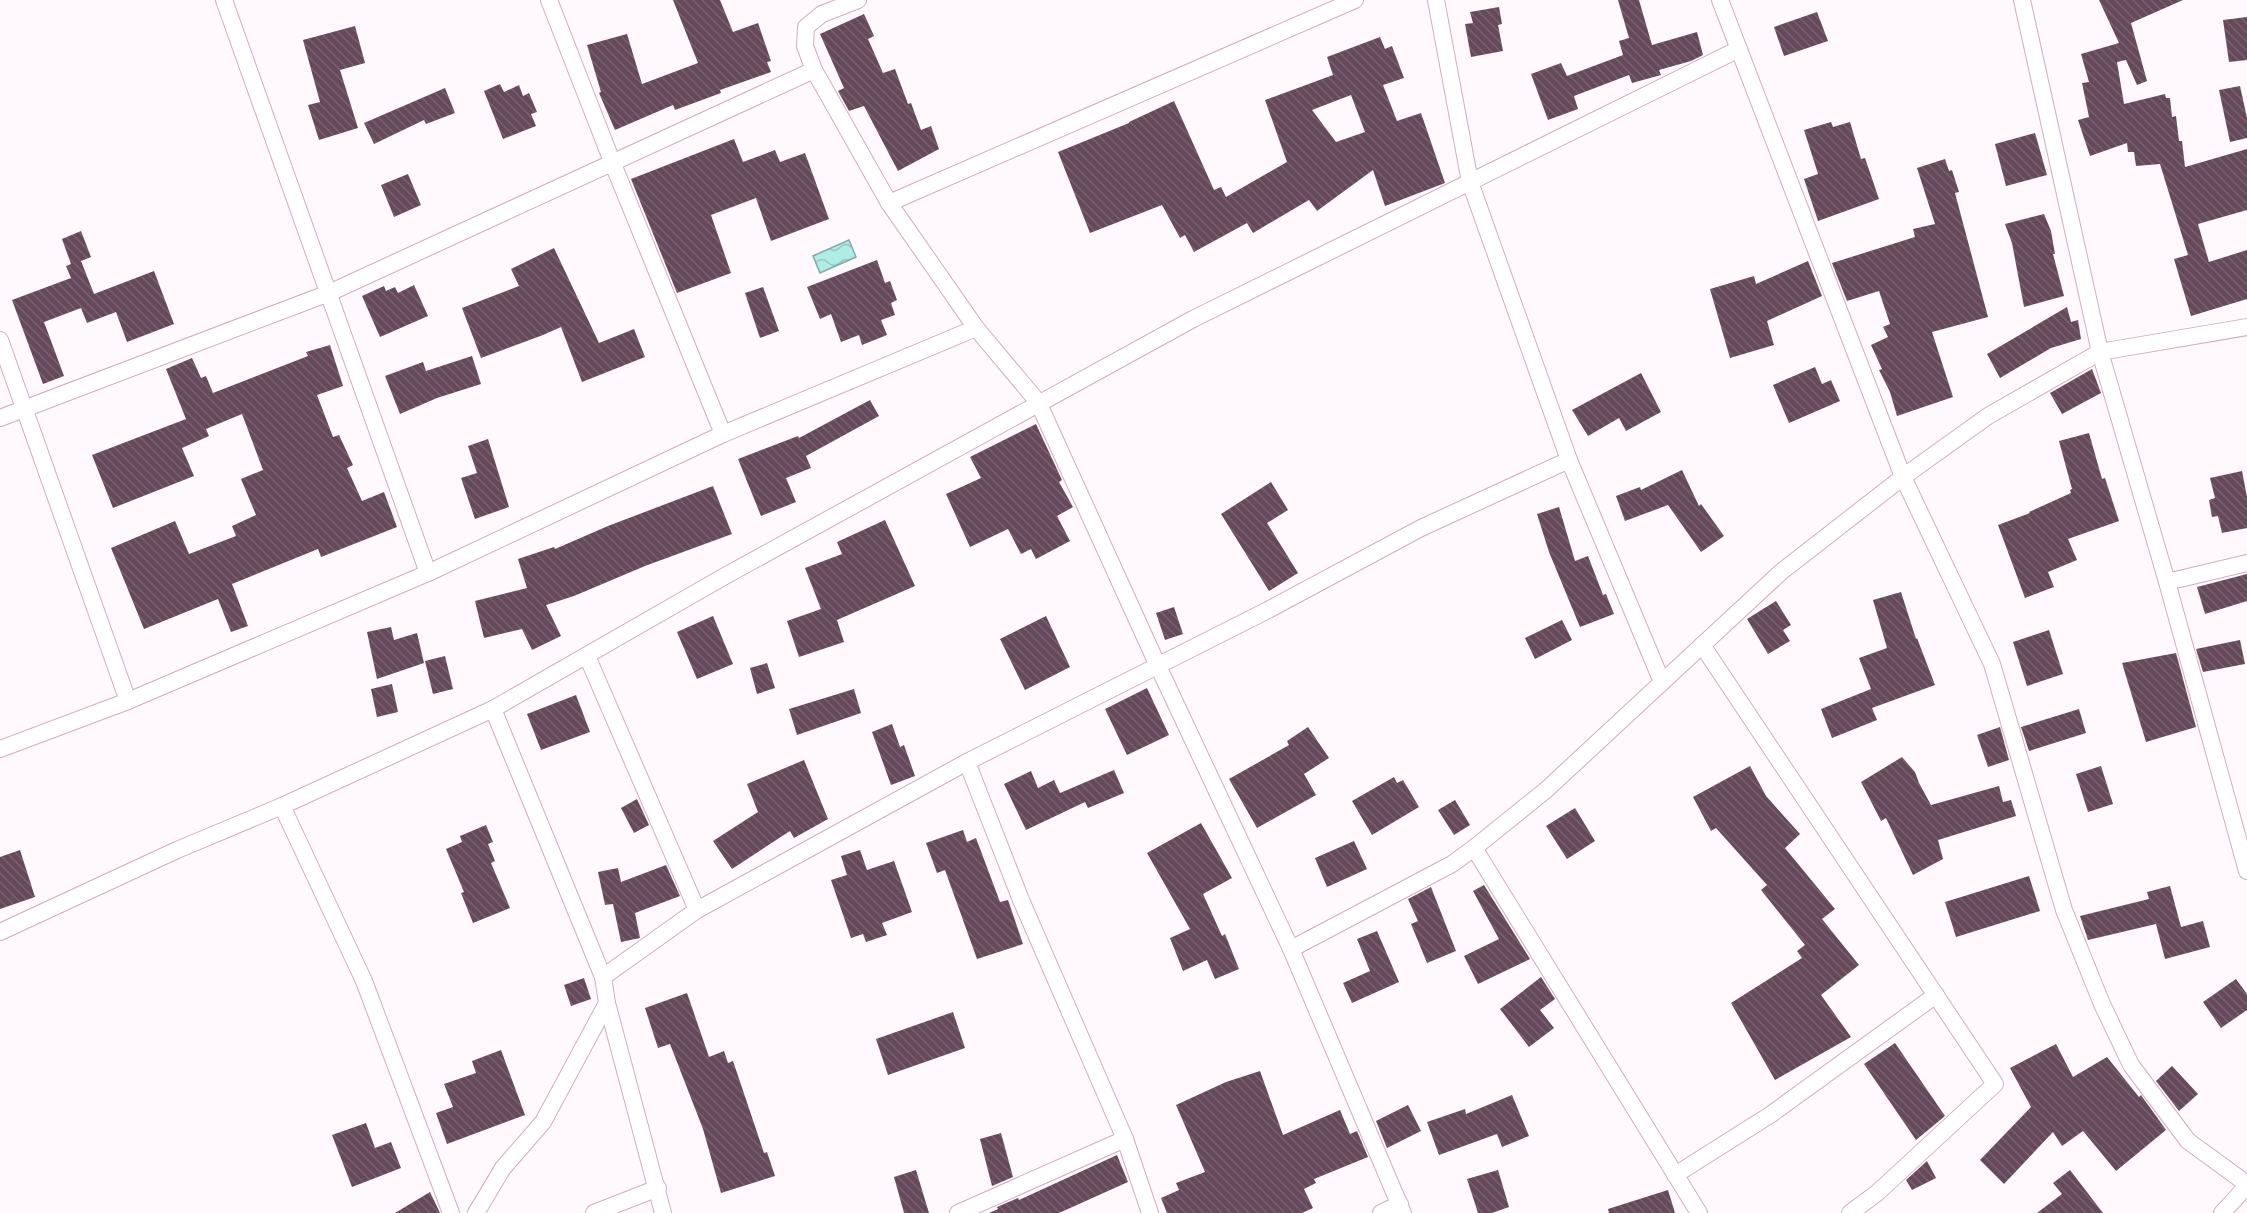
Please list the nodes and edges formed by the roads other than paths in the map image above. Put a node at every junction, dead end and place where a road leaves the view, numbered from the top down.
1 (224, 0) edge
2 (549, 0) edge
3 (858, 0) edge
4 (1355, 0) edge
5 (1436, 0) edge
6 (1720, 0) edge
7 (2022, 0) edge
8 (1739, 49) junction
9 (814, 70) junction
10 (613, 164) junction
11 (1470, 182) junction
12 (889, 203) junction
13 (329, 293) junction
14 (2247, 327) edge
15 (976, 328) junction
16 (0, 340) edge
17 (2100, 352) junction
18 (1038, 402) junction
19 (24, 407) junction
20 (0, 418) edge
21 (723, 434) junction
22 (1569, 459) junction
23 (1903, 477) junction
24 (2247, 563) edge
25 (428, 573) junction
26 (2167, 582) junction
27 (1702, 645) junction
28 (587, 656) junction
29 (1158, 666) junction
30 (1662, 682) junction
31 (128, 701) junction
32 (493, 709) junction
33 (0, 749) edge
34 (967, 762) junction
35 (282, 806) junction
36 (1474, 848) junction
37 (2247, 871) edge
38 (697, 910) junction
39 (0, 932) edge
40 (1291, 949) junction
41 (603, 977) junction
42 (1936, 995) junction
43 (607, 1003) junction
44 (1125, 1139) junction
45 (1675, 1175) junction
46 (2247, 1185) edge
47 (658, 1188) junction
48 (1402, 1208) edge
49 (451, 1213) edge
50 (476, 1213) edge
51 (594, 1213) edge
52 (663, 1213) edge
53 (958, 1213) edge
54 (1150, 1213) edge
55 (1382, 1213) edge
56 (1699, 1213) edge
57 (1850, 1213) edge
58 (2222, 1213) edge

1 - 13 street
2 - 10 street
3 - 9 street
4 - 12 street
5 - 11 street
6 - 8 street
7 - 17 street
8 - 11 street
8 - 23 street
9 - 10 street
9 - 12 street
10 - 13 street
10 - 21 street
11 - 18 street
11 - 22 street
12 - 15 street
13 - 19 street
13 - 25 street
14 - 17 street
15 - 18 street
15 - 21 street
16 - 19 street
17 - 23 street
17 - 26 street
18 - 28 street
18 - 29 street
19 - 20 street
19 - 31 street
21 - 25 street
22 - 29 street
22 - 30 street
23 - 27 street
23 - 46 street
24 - 26 street
25 - 31 street
26 - 37 street
27 - 30 street
27 - 42 street
28 - 32 street
28 - 38 street
29 - 34 street
29 - 40 street
30 - 36 street
31 - 33 street
32 - 35 street
32 - 41 street
34 - 38 street
34 - 44 street
35 - 39 street
35 - 49 street
36 - 40 street
36 - 45 street
38 - 41 street
40 - 48 street
41 - 43 street
42 - 45 street
42 - 57 street
43 - 47 street
43 - 50 street
44 - 53 street
44 - 54 street
45 - 56 street
46 - 58 street
47 - 51 street
47 - 52 street
48 - 55 street

